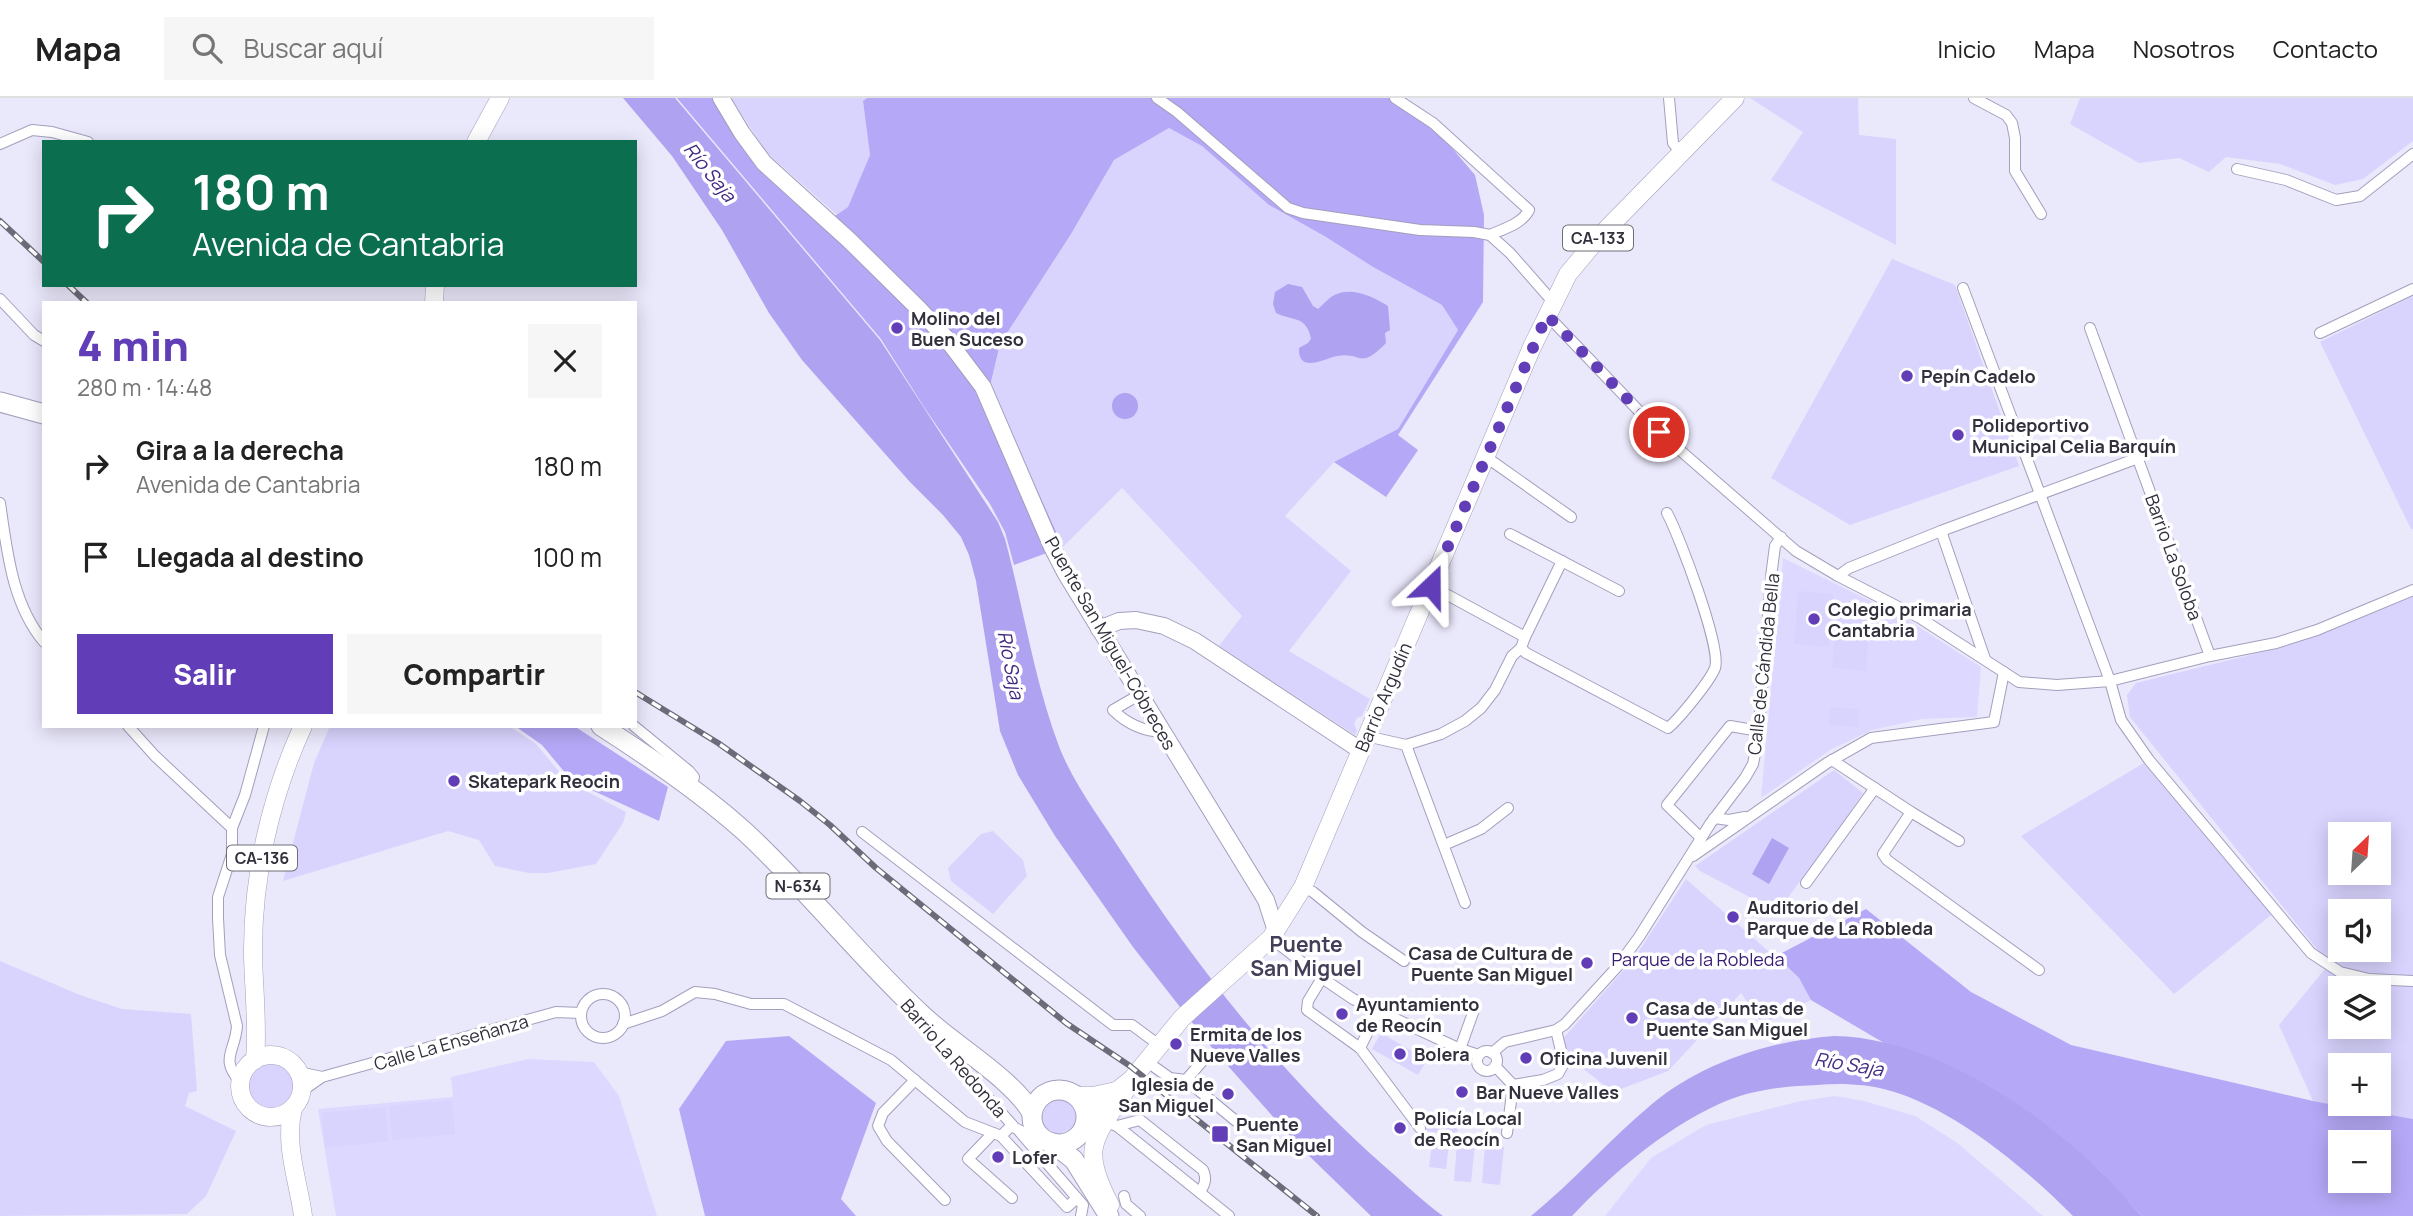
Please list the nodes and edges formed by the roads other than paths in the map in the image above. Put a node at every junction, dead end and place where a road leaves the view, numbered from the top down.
1 (721, 98) edge
2 (1157, 98) edge
3 (1395, 98) edge
4 (1669, 98) edge
5 (1735, 98) edge
6 (1974, 98) edge
7 (500, 99) edge
8 (81, 140) edge
9 (476, 140) edge
10 (0, 144) edge
11 (1681, 153) junction
12 (2413, 154) edge
13 (2237, 169) dead end
14 (2041, 214) dead end
15 (1490, 235) junction
16 (1963, 288) dead end
17 (2413, 289) edge
18 (0, 299) edge
19 (1550, 309) junction
20 (2090, 328) dead end
21 (2320, 333) dead end
22 (42, 340) edge
23 (0, 402) edge
24 (42, 413) edge
25 (1486, 457) junction
26 (2138, 458) junction
27 (2040, 494) junction
28 (0, 503) edge
29 (1667, 513) dead end
30 (1571, 517) dead end
31 (1941, 531) junction
32 (1510, 534) dead end
33 (1781, 537) junction
34 (1562, 561) junction
35 (1838, 576) junction
36 (1431, 586) junction
37 (2413, 590) edge
38 (1619, 591) dead end
39 (1099, 629) junction
40 (42, 640) edge
41 (1523, 642) junction
42 (2210, 656) junction
43 (1985, 659) junction
44 (2004, 672) junction
45 (2110, 681) junction
46 (1139, 695) junction
47 (130, 728) edge
48 (263, 728) edge
49 (302, 728) edge
50 (604, 728) edge
51 (636, 728) edge
52 (1759, 731) junction
53 (1162, 732) junction
54 (1363, 743) junction
55 (1406, 745) junction
56 (1832, 760) junction
57 (691, 787) junction
58 (1875, 788) junction
59 (1508, 808) dead end
60 (1911, 812) junction
61 (1748, 817) junction
62 (1714, 818) junction
63 (232, 828) junction
64 (862, 832) dead end
65 (1701, 838) junction
66 (1959, 841) dead end
67 (1444, 845) junction
68 (1690, 858) junction
69 (1806, 883) dead end
70 (1303, 887) junction
71 (1266, 900) junction
72 (1465, 903) dead end
73 (1289, 909) junction
74 (1274, 934) junction
75 (1404, 961) dead end
76 (2039, 970) dead end
77 (1322, 978) junction
78 (2413, 981) edge
79 (897, 991) junction
80 (257, 996) junction
81 (1474, 1010) dead end
82 (1378, 1011) junction
83 (581, 1013) junction
84 (623, 1024) junction
85 (1556, 1030) junction
86 (1159, 1045) junction
87 (1360, 1048) junction
88 (1460, 1049) junction
89 (1492, 1053) junction
90 (1479, 1055) junction
91 (282, 1057) junction
92 (1205, 1058) dead end
93 (255, 1060) junction
94 (1146, 1061) junction
95 (980, 1063) junction
96 (1495, 1066) junction
97 (299, 1072) junction
98 (322, 1077) junction
99 (1132, 1079) junction
100 (915, 1080) junction
101 (1186, 1080) junction
102 (241, 1083) junction
103 (1513, 1085) junction
104 (302, 1091) junction
105 (1044, 1094) junction
106 (293, 1108) junction
107 (1032, 1113) junction
108 (268, 1117) junction
109 (1090, 1119) junction
110 (1236, 1121) dead end
111 (1420, 1128) dead end
112 (1030, 1133) junction
113 (1507, 1133) dead end
114 (997, 1135) junction
115 (291, 1159) junction
116 (1086, 1178) junction
117 (1200, 1192) junction
118 (1124, 1196) dead end
119 (1012, 1198) dead end
120 (1077, 1198) junction
121 (945, 1200) dead end
122 (303, 1216) edge
123 (1081, 1216) edge
124 (1109, 1216) edge
125 (1116, 1216) edge
126 (1139, 1216) edge
127 (1229, 1216) edge

1 - 39 street, Puente San Miguel-Cóbreces
2 - 15 street
3 - 15 street
4 - 11 street
5 - 11 main road, CA-133
6 - 14 street
7 - 9 main road
8 - 10 street
11 - 19 main road, CA-133
12 - 13 street
15 - 19 street
16 - 27 street
17 - 21 street
18 - 22 street
19 - 25 main road, Barrio Argudín / CA-133
19 - 33 street
20 - 26 street, Barrio La Soloba
23 - 24 highway
25 - 30 street
25 - 36 main road, Barrio Argudín / CA-133
26 - 27 street
26 - 42 street, Barrio La Soloba
27 - 31 street
27 - 45 street
28 - 40 street
29 - 41 street
31 - 35 street
31 - 43 street
32 - 34 street
33 - 35 street
33 - 52 street, Calle de Cándida Bella
34 - 38 street
34 - 41 street
35 - 43 street
36 - 41 street
36 - 54 main road, Barrio Argudín / CA-133
37 - 42 street
39 - 46 street, Puente San Miguel-Cóbreces
39 - 54 street
41 - 55 street
42 - 45 street
43 - 44 street
44 - 45 street
44 - 56 street
45 - 78 street
46 - 53 street, Puente San Miguel-Cóbreces
46 - 53 street
47 - 63 street
48 - 63 street
49 - 80 main road, CA-136
50 - 57 highway, N-634
51 - 57 street
52 - 62 street, Calle de Cándida Bella
52 - 65 street
53 - 71 street, Puente San Miguel-Cóbreces
54 - 55 street
54 - 70 main road, Barrio Argudín / CA-133
55 - 67 street
56 - 58 street
56 - 61 street
57 - 79 highway, N-634
58 - 60 street
58 - 69 street
59 - 67 street
60 - 66 street
60 - 76 street
61 - 62 street
61 - 68 street
62 - 65 street, Calle de Cándida Bella
63 - 102 street
64 - 86 street
65 - 68 street, Calle de Cándida Bella
67 - 72 street
68 - 85 street, Calle de Cándida Bella
70 - 73 main road, Barrio Argudín / CA-133
70 - 75 street
71 - 73 street
71 - 74 street, Puente San Miguel-Cóbreces
73 - 74 main road, Barrio Argudín / CA-133
74 - 77 street
74 - 86 main road, Barrio Argudín / CA-133
77 - 82 street
77 - 87 street
79 - 95 highway, N-634
79 - 112 street, Barrio La Redonda
80 - 91 main road
80 - 93 main road
81 - 88 street
82 - 87 street
82 - 88 street
83 - 84 street
83 - 84 street
83 - 98 street, Calle La Enseñanza
84 - 100 street
85 - 89 street
85 - 103 street
86 - 94 main road, CA-133
87 - 111 street
88 - 90 street
89 - 90 street
89 - 96 street
90 - 96 street
91 - 93 main road
91 - 97 main road
92 - 101 street
93 - 102 main road
94 - 99 main road, CA-133
94 - 101 street
95 - 105 highway, N-634
95 - 107 highway, N-634
96 - 103 street
97 - 98 street, Calle La Enseñanza
97 - 104 main road
98 - 104 street, Calle La Enseñanza
99 - 109 main road
99 - 109 main road, CA-133
100 - 114 street
100 - 121 street
101 - 110 street
102 - 108 main road
103 - 113 street
104 - 106 main road
105 - 107 highway
105 - 109 highway, N-634
106 - 108 main road
106 - 115 main road
107 - 112 highway, N-634
108 - 115 main road
109 - 112 highway
109 - 116 highway
109 - 117 street
109 - 117 street
109 - 125 main road
112 - 114 street
112 - 116 highway
112 - 120 street, Barrio La Redonda
114 - 119 street
114 - 120 street
115 - 122 main road
116 - 124 highway
117 - 127 street
118 - 126 street
120 - 123 street

